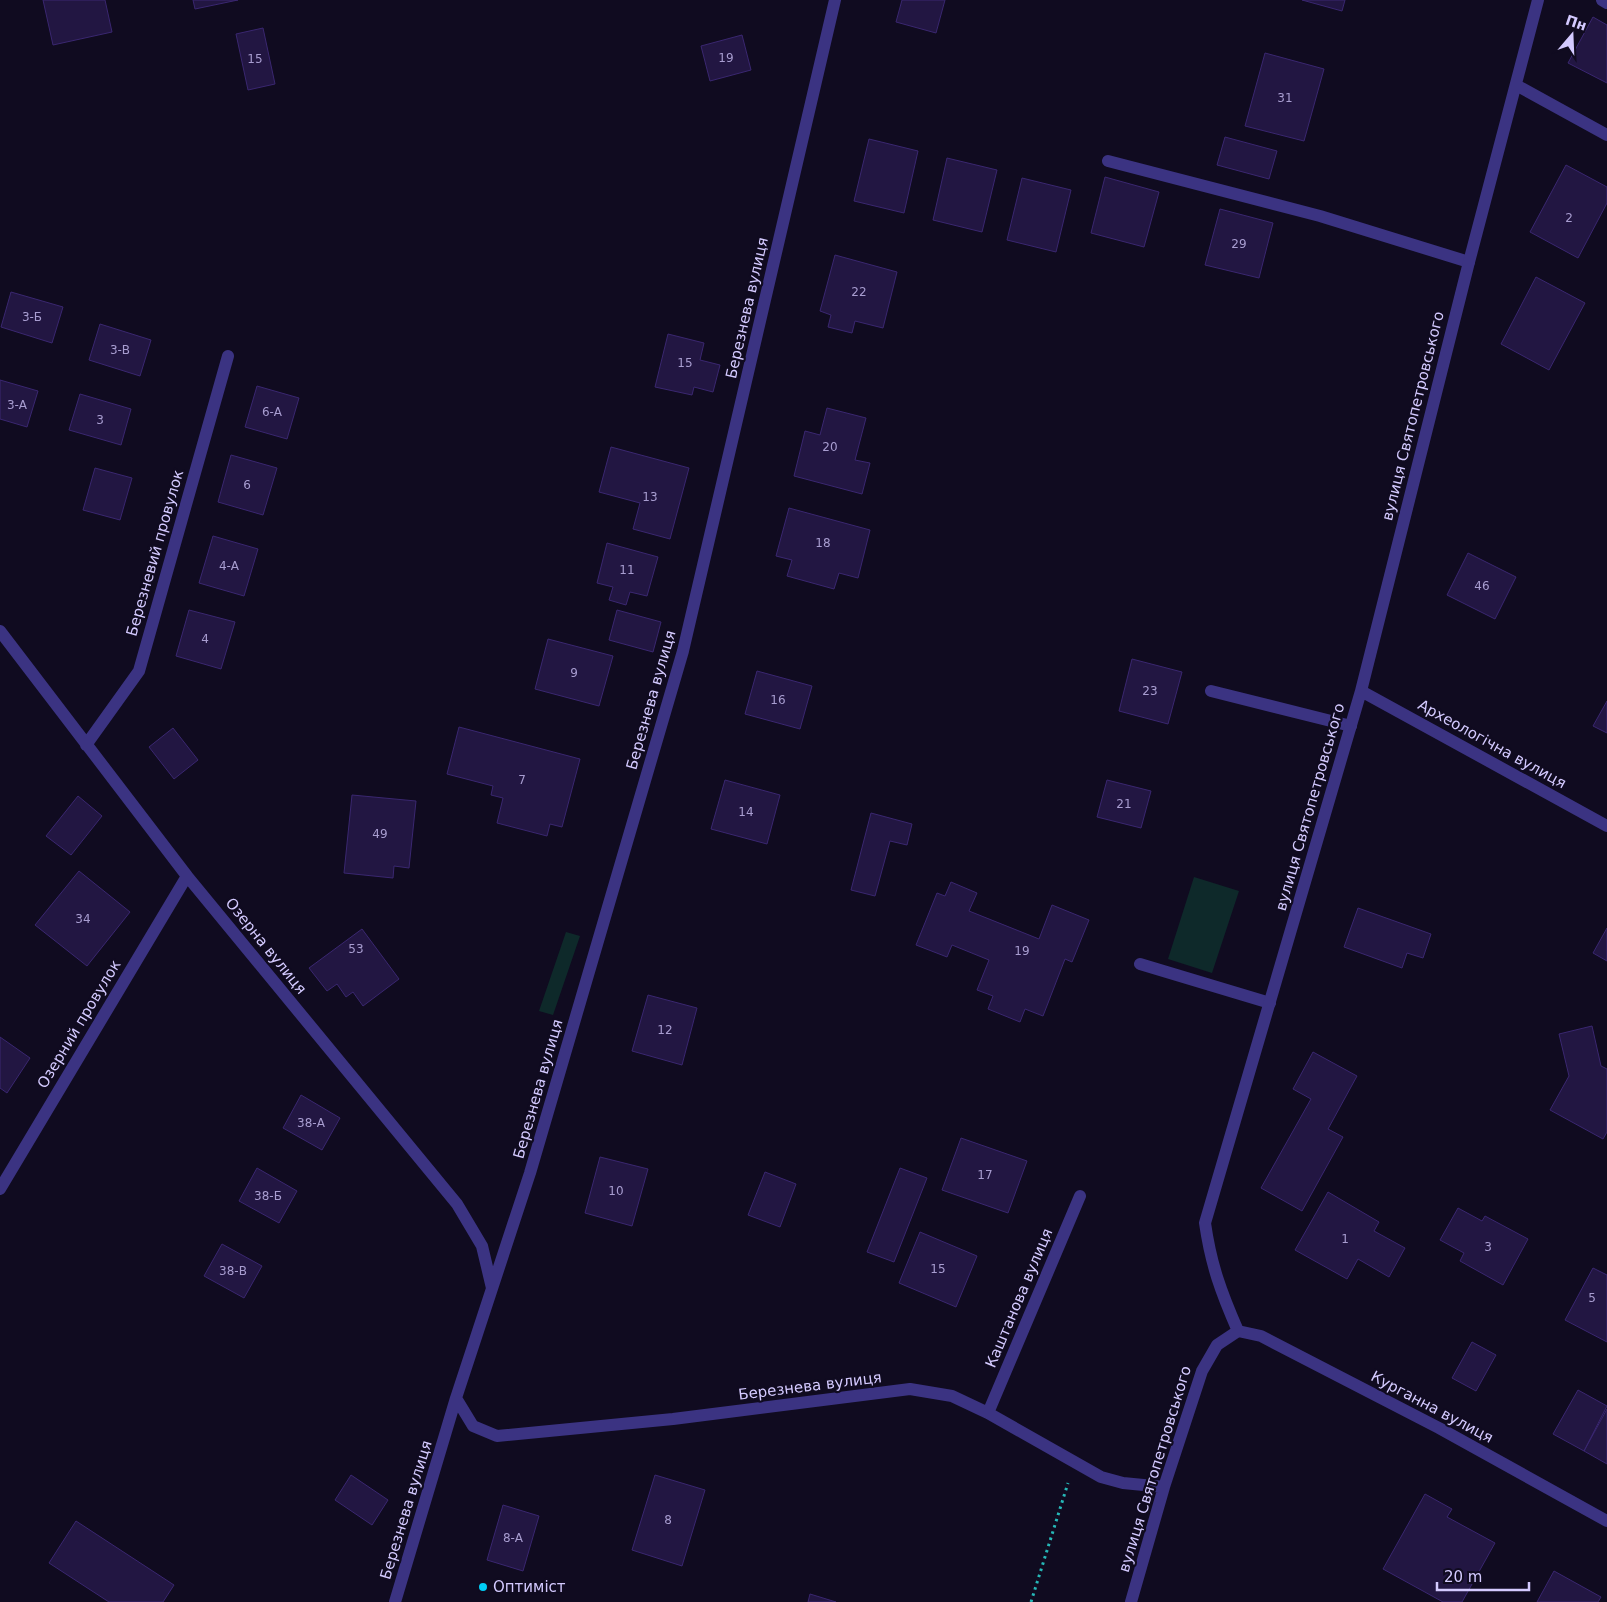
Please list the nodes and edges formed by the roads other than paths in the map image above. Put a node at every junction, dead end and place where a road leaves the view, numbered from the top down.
1 (835, 0) edge
2 (1538, 0) edge
3 (1602, 0) edge
4 (1607, 3) edge
5 (1516, 85) junction
6 (1607, 136) edge
7 (1108, 161) dead end
8 (1469, 262) junction
9 (228, 356) dead end
10 (0, 631) edge
11 (1211, 691) dead end
12 (1361, 691) junction
13 (1351, 726) junction
14 (86, 745) junction
15 (1607, 826) edge
16 (187, 876) junction
17 (1140, 964) dead end
18 (1270, 1002) junction
19 (0, 1188) edge
20 (1080, 1196) dead end
21 (492, 1288) junction
22 (1238, 1331) junction
23 (456, 1398) junction
24 (988, 1413) junction
25 (1164, 1487) junction
26 (1607, 1520) edge
27 (395, 1602) edge
28 (1131, 1602) edge

1 - 21 street, Березнева вулиця
2 - 5 street, вулиця Святопетровського
3 - 4 street
5 - 6 street
5 - 8 street, вулиця Святопетровського
7 - 8 street
8 - 12 street, вулиця Святопетровського
9 - 14 street, Березневий провулок
10 - 14 street, Озерна вулиця
11 - 13 street
12 - 13 street, вулиця Святопетровського
12 - 15 street, Археологічна вулиця
13 - 18 street, вулиця Святопетровського
14 - 16 street, Озерна вулиця
16 - 19 street, Озерний провулок
16 - 21 street, Озерна вулиця
17 - 18 street
18 - 22 street, вулиця Святопетровського
20 - 24 street, Каштанова вулиця
21 - 23 street, Березнева вулиця
22 - 25 street, вулиця Святопетровського
22 - 26 street, Курганна вулиця
23 - 24 street, Березнева вулиця
23 - 27 street, Березнева вулиця
24 - 25 street, Березнева вулиця
25 - 28 street, вулиця Святопетровського

